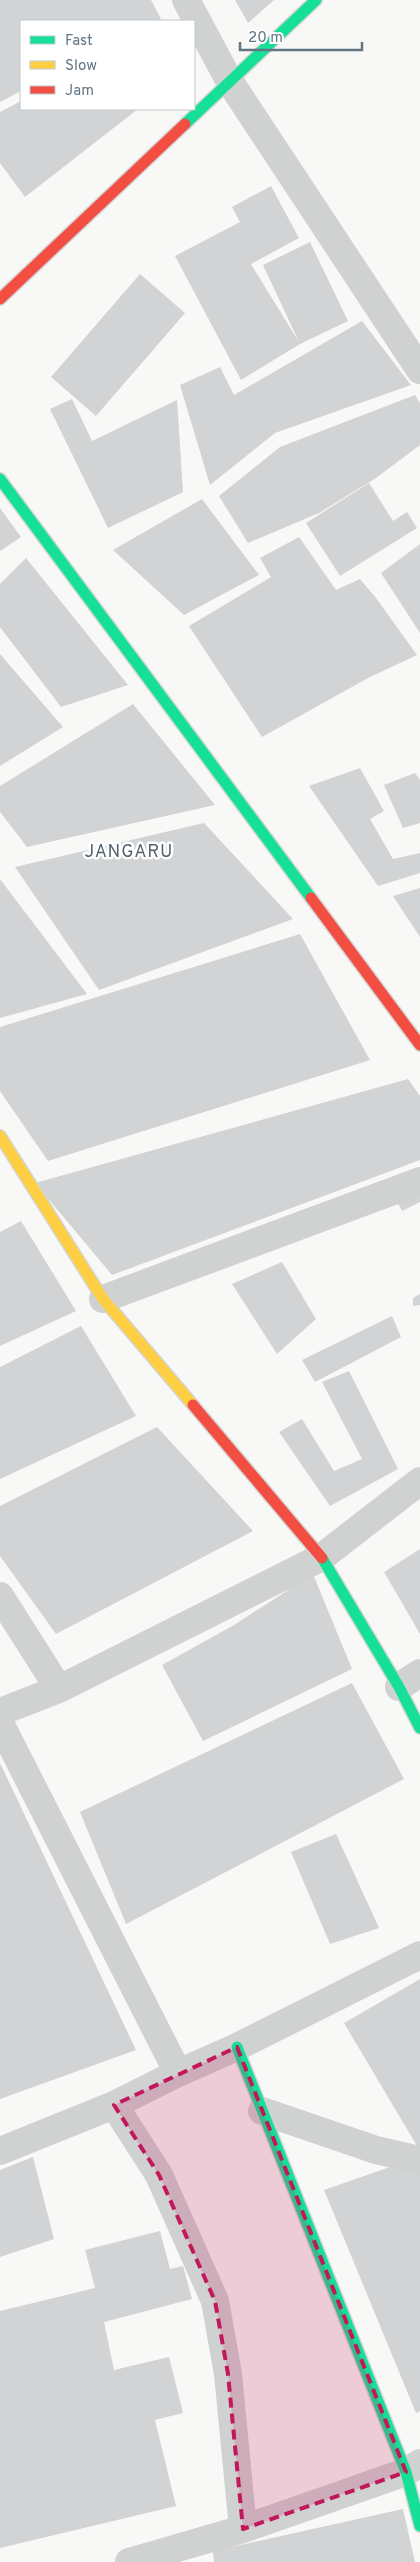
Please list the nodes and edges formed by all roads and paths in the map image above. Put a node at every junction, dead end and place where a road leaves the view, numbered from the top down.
1 (186, 0) edge
2 (316, 0) edge
3 (230, 82) junction
4 (1, 297) edge
5 (420, 370) edge
6 (0, 479) edge
7 (420, 1045) edge
8 (0, 1136) edge
9 (420, 1181) edge
10 (103, 1299) junction
11 (420, 1481) edge
12 (322, 1557) junction
13 (0, 1596) edge
14 (409, 1680) edge
15 (60, 1689) junction
16 (0, 1712) edge
17 (0, 1723) edge
18 (420, 1728) edge
19 (420, 1955) edge
20 (237, 2048) junction
21 (178, 2073) junction
22 (114, 2105) junction
23 (262, 2111) junction
24 (0, 2151) edge
25 (420, 2160) edge
26 (413, 2467) edge
27 (420, 2526) edge
28 (243, 2529) junction
29 (129, 2562) edge

1 - 3 street
2 - 3 street
3 - 4 street
3 - 5 street
6 - 7 street
8 - 10 street
9 - 10 street
10 - 12 street
11 - 12 street
12 - 14 street
12 - 15 street
13 - 15 street
14 - 18 street
15 - 16 street
17 - 21 street
19 - 20 street
20 - 21 street
20 - 23 street
21 - 22 street
22 - 24 street
22 - 28 street
23 - 25 street
23 - 26 street
26 - 27 street
26 - 28 street
28 - 29 street

